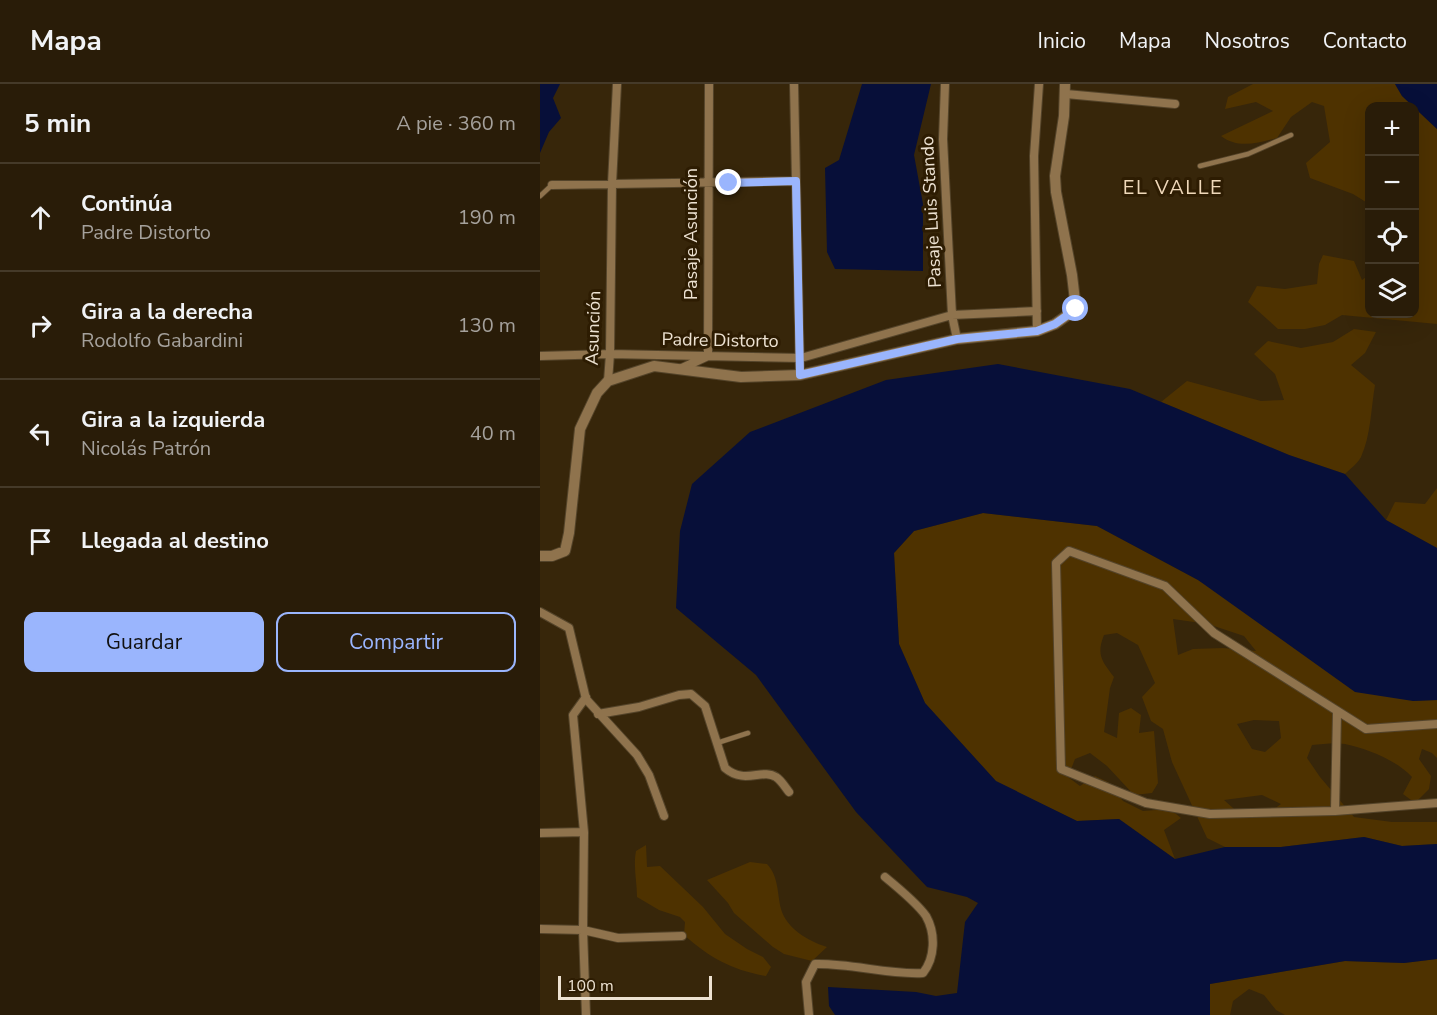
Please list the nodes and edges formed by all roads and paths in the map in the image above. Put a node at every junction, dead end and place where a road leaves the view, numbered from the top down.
1 (617, 84) edge
2 (709, 84) edge
3 (794, 84) edge
4 (945, 84) edge
5 (1039, 84) edge
6 (1066, 89) edge
7 (1175, 104) dead end
8 (1291, 135) dead end
9 (1200, 166) dead end
10 (796, 181) junction
11 (707, 183) junction
12 (552, 184) joint
13 (612, 184) junction
14 (540, 196) edge
15 (1037, 311) junction
16 (952, 315) junction
17 (1037, 331) junction
18 (957, 339) junction
19 (610, 354) junction
20 (540, 356) edge
21 (708, 356) junction
22 (801, 358) junction
23 (682, 368) junction
24 (800, 375) junction
25 (608, 381) junction
26 (540, 556) edge
27 (540, 612) edge
28 (586, 697) junction
29 (1337, 713) junction
30 (598, 714) junction
31 (1437, 724) edge
32 (748, 734) dead end
33 (717, 743) junction
34 (789, 792) dead end
35 (1437, 803) edge
36 (1335, 811) junction
37 (664, 816) dead end
38 (540, 832) edge
39 (584, 832) junction
40 (885, 877) dead end
41 (540, 929) edge
42 (583, 930) junction
43 (682, 936) dead end
44 (586, 1015) edge
45 (809, 1015) edge

1 - 13 street, Asunción
2 - 11 street, Pasaje Asunción
3 - 10 street
4 - 16 street, Pasaje Luis Stando
5 - 15 street
6 - 7 street
6 - 17 street, Padre Distorto
8 - 9 lane
10 - 11 street
10 - 22 street
11 - 13 street
11 - 21 street, Pasaje Asunción
12 - 13 street
12 - 14 lane
13 - 19 street, Asunción
15 - 16 street, Padre Distorto
15 - 17 street
16 - 18 street, Pasaje Luis Stando
16 - 22 street, Padre Distorto
17 - 18 street, Padre Distorto
18 - 24 street, Padre Distorto
19 - 20 street, Padre Distorto
19 - 21 street, Padre Distorto
19 - 25 street, Asunción
21 - 22 street, Padre Distorto
21 - 23 street
22 - 24 street
23 - 24 street, Padre Distorto
23 - 25 street, Padre Distorto
25 - 26 street, Asunción
27 - 28 street
28 - 30 street
28 - 39 street
29 - 31 street
29 - 36 street
29 - 36 street
30 - 33 street
30 - 37 street
32 - 33 lane
33 - 34 street
35 - 36 street
38 - 39 street
39 - 42 street
40 - 45 street
41 - 42 street
42 - 43 street
42 - 44 street

